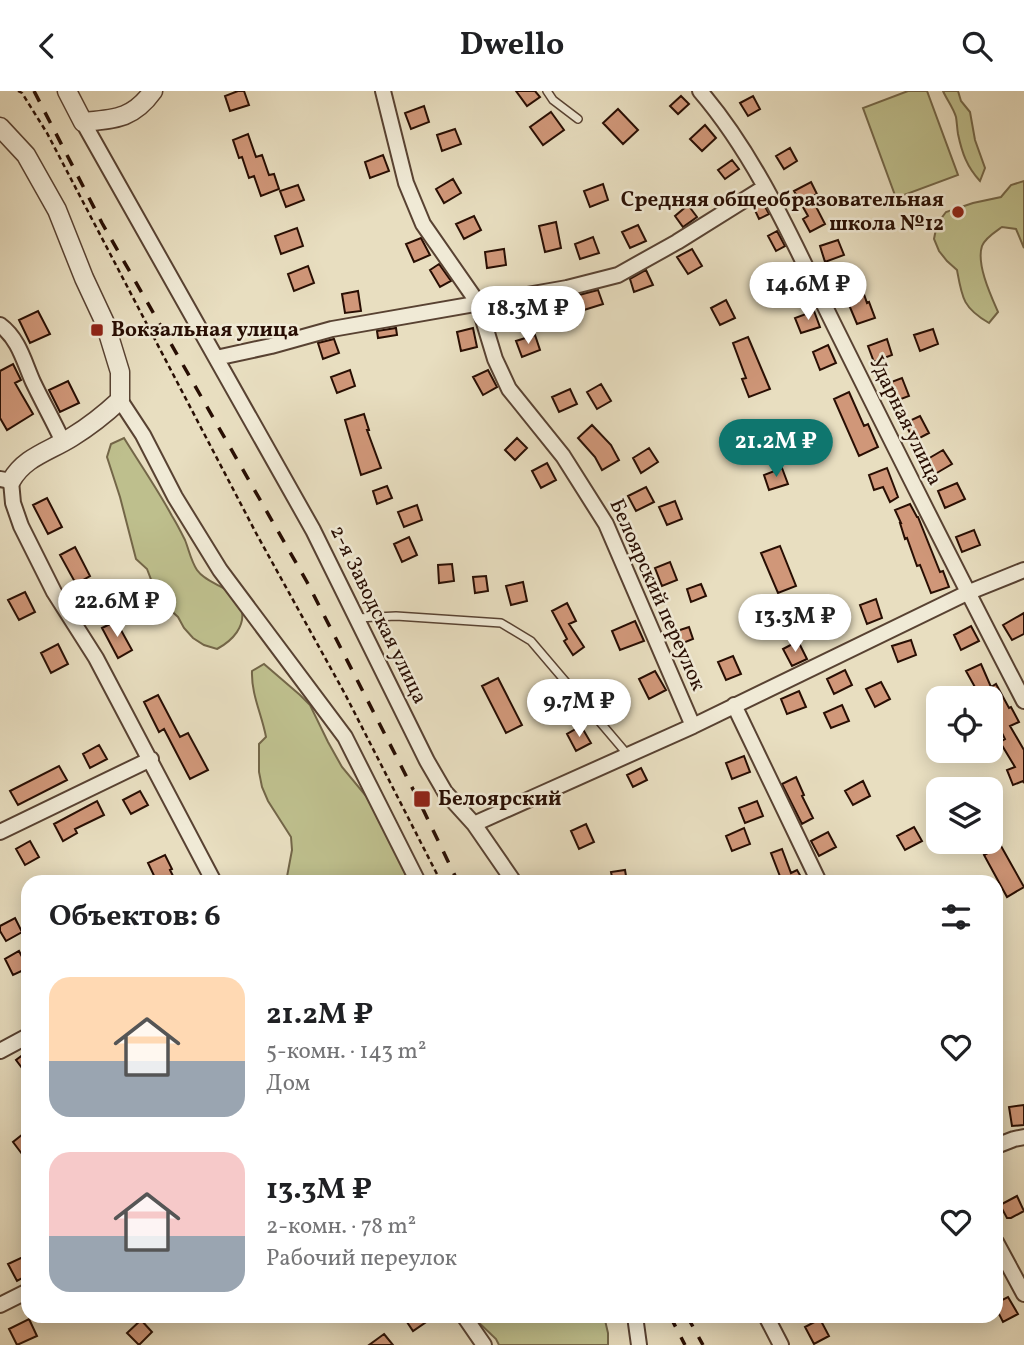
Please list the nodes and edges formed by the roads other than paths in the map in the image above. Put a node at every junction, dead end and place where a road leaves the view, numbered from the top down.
1 (67, 91) edge
2 (153, 91) edge
3 (383, 91) edge
4 (547, 91) edge
5 (701, 91) edge
6 (578, 119) dead end
7 (83, 122) junction
8 (0, 127) edge
9 (765, 187) junction
10 (478, 303) junction
11 (0, 325) edge
12 (216, 358) junction
13 (120, 400) junction
14 (63, 442) junction
15 (6, 480) edge
16 (1024, 570) edge
17 (967, 593) junction
18 (357, 618) junction
19 (1024, 701) edge
20 (734, 705) junction
21 (693, 726) junction
22 (629, 756) junction
23 (150, 759) junction
24 (474, 824) junction
25 (0, 832) edge
26 (211, 875) edge
27 (414, 875) edge
28 (509, 875) edge
29 (816, 875) edge
30 (21, 1040) edge
31 (0, 1051) edge
32 (1024, 1137) edge
33 (1003, 1144) edge
34 (1003, 1254) edge
35 (21, 1294) edge
36 (1024, 1294) edge
37 (0, 1305) edge
38 (469, 1323) edge
39 (636, 1323) edge
40 (770, 1323) edge
41 (484, 1345) edge
42 (639, 1345) edge
43 (781, 1345) edge

1 - 7 street
2 - 7 street
3 - 10 street, Белоярский переулок
4 - 6 lane
5 - 9 street, Ударная улица
7 - 12 street, 2-я Заводская улица
8 - 13 street
9 - 10 street
9 - 17 street, Ударная улица
10 - 12 street
10 - 21 street, Белоярский переулок
11 - 14 street
12 - 18 street, 2-я Заводская улица
13 - 14 street
13 - 27 street
14 - 15 street
15 - 23 street
16 - 17 street
17 - 19 street, Ударная улица
17 - 20 street
18 - 22 lane
18 - 24 street, 2-я Заводская улица
20 - 21 street
20 - 29 street
21 - 22 street
22 - 24 street
23 - 25 street
23 - 26 street
24 - 28 street, 2-я Заводская улица
30 - 31 street
32 - 33 street
34 - 36 street
35 - 37 street
38 - 41 street
39 - 42 street
40 - 43 street

